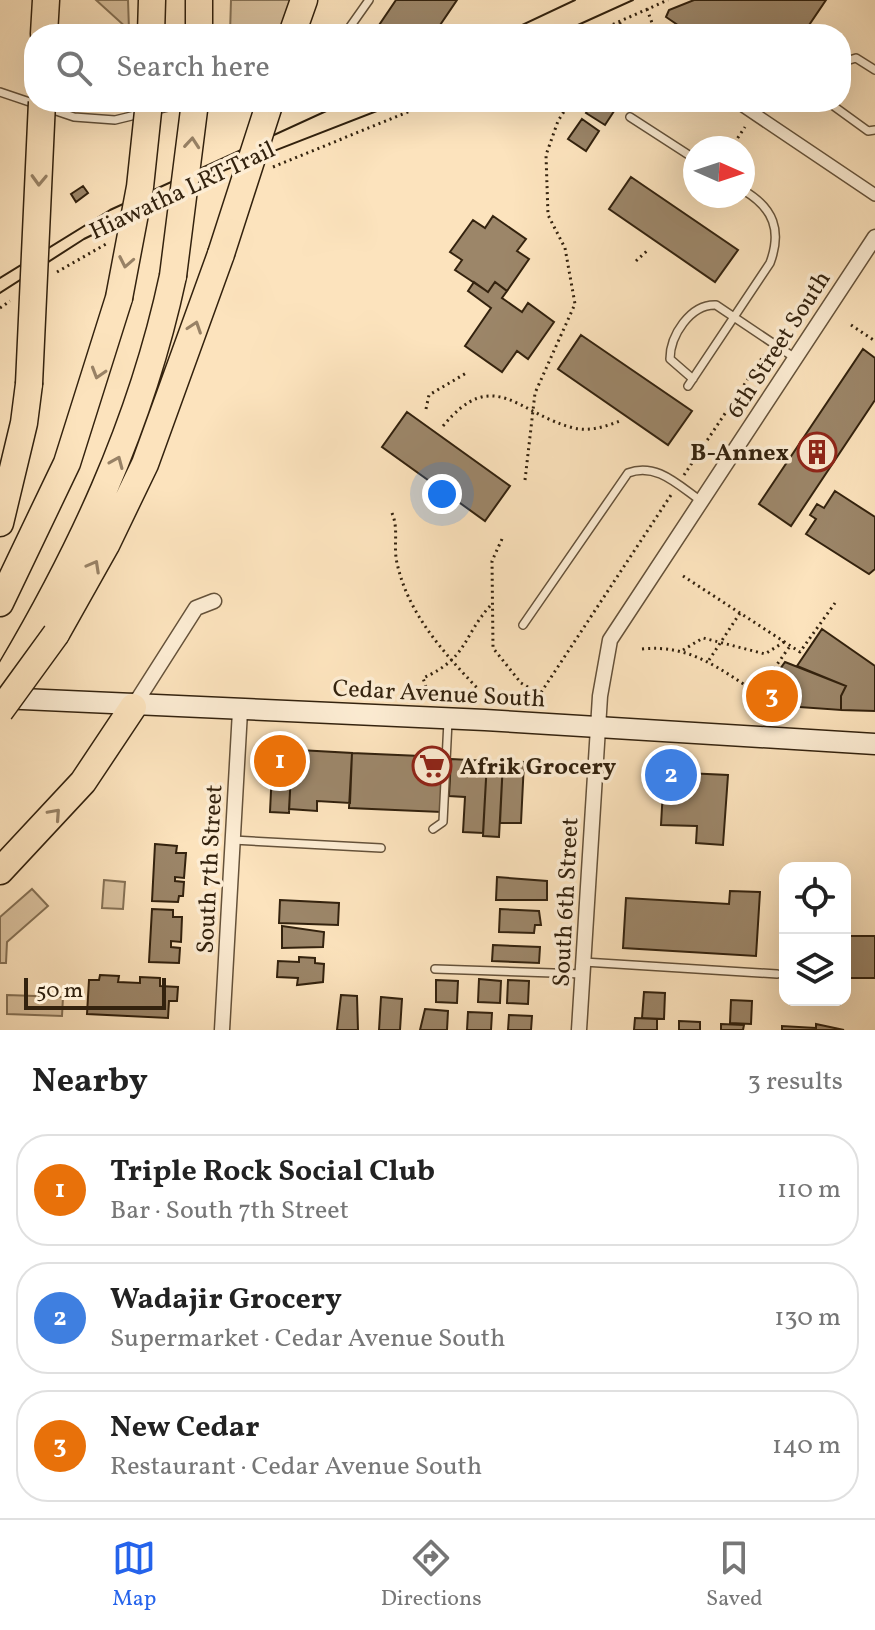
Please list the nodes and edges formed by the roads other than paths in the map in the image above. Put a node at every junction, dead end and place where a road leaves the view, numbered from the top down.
1 (46, 0) edge
2 (152, 0) edge
3 (304, 0) edge
4 (369, 0) edge
5 (45, 24) edge
6 (151, 24) edge
7 (296, 24) edge
8 (352, 24) edge
9 (851, 60) edge
10 (875, 70) edge
11 (0, 92) edge
12 (24, 100) edge
13 (42, 112) edge
14 (57, 112) edge
15 (148, 112) edge
16 (148, 112) edge
17 (194, 112) edge
18 (267, 112) edge
19 (751, 112) edge
20 (842, 112) edge
21 (630, 117) dead end
22 (875, 130) edge
23 (683, 151) edge
24 (875, 195) edge
25 (755, 197) edge
26 (875, 237) edge
27 (734, 317) junction
28 (795, 358) junction
29 (693, 379) junction
30 (688, 386) dead end
31 (701, 501) junction
32 (0, 523) edge
33 (214, 601) dead end
34 (0, 603) edge
35 (523, 625) dead end
36 (44, 634) junction
37 (0, 688) edge
38 (0, 698) edge
39 (133, 707) junction
40 (0, 711) edge
41 (240, 711) junction
42 (449, 719) junction
43 (597, 729) junction
44 (875, 744) edge
45 (433, 829) dead end
46 (233, 840) junction
47 (381, 848) dead end
48 (0, 871) edge
49 (584, 968) junction
50 (435, 969) dead end
51 (777, 974) dead end
52 (222, 1030) edge
53 (579, 1030) edge

1 - 5 highway
2 - 6 highway
3 - 7 highway
4 - 8 lane
9 - 10 lane
11 - 12 lane
13 -> 32 highway, bridge
14 - 15 lane
16 -> 34 highway, bridge
36 -> 17 highway, bridge
36 -> 18 highway, bridge
19 - 24 street
20 - 22 lane
21 - 23 lane
25 - 27 lane
26 - 28 street, 6th Street South
27 - 28 lane
27 - 29 lane
27 - 29 lane
28 - 31 street, 6th Street South
29 - 30 lane
31 - 35 lane
31 - 43 street, 6th Street South
33 - 39 street
36 - 37 highway
36 - 40 highway, bridge
38 - 39 main road, Cedar Avenue South
39 - 41 main road, Cedar Avenue South
48 -> 39 highway
41 - 42 main road, Cedar Avenue South
41 - 46 street, South 7th Street
42 - 43 main road, Cedar Avenue South
42 - 45 lane
43 - 44 main road, Cedar Avenue South
43 - 49 street, South 6th Street
46 - 47 lane
46 - 52 street, South 7th Street
49 - 50 lane
49 - 51 lane
49 - 53 street, South 6th Street

